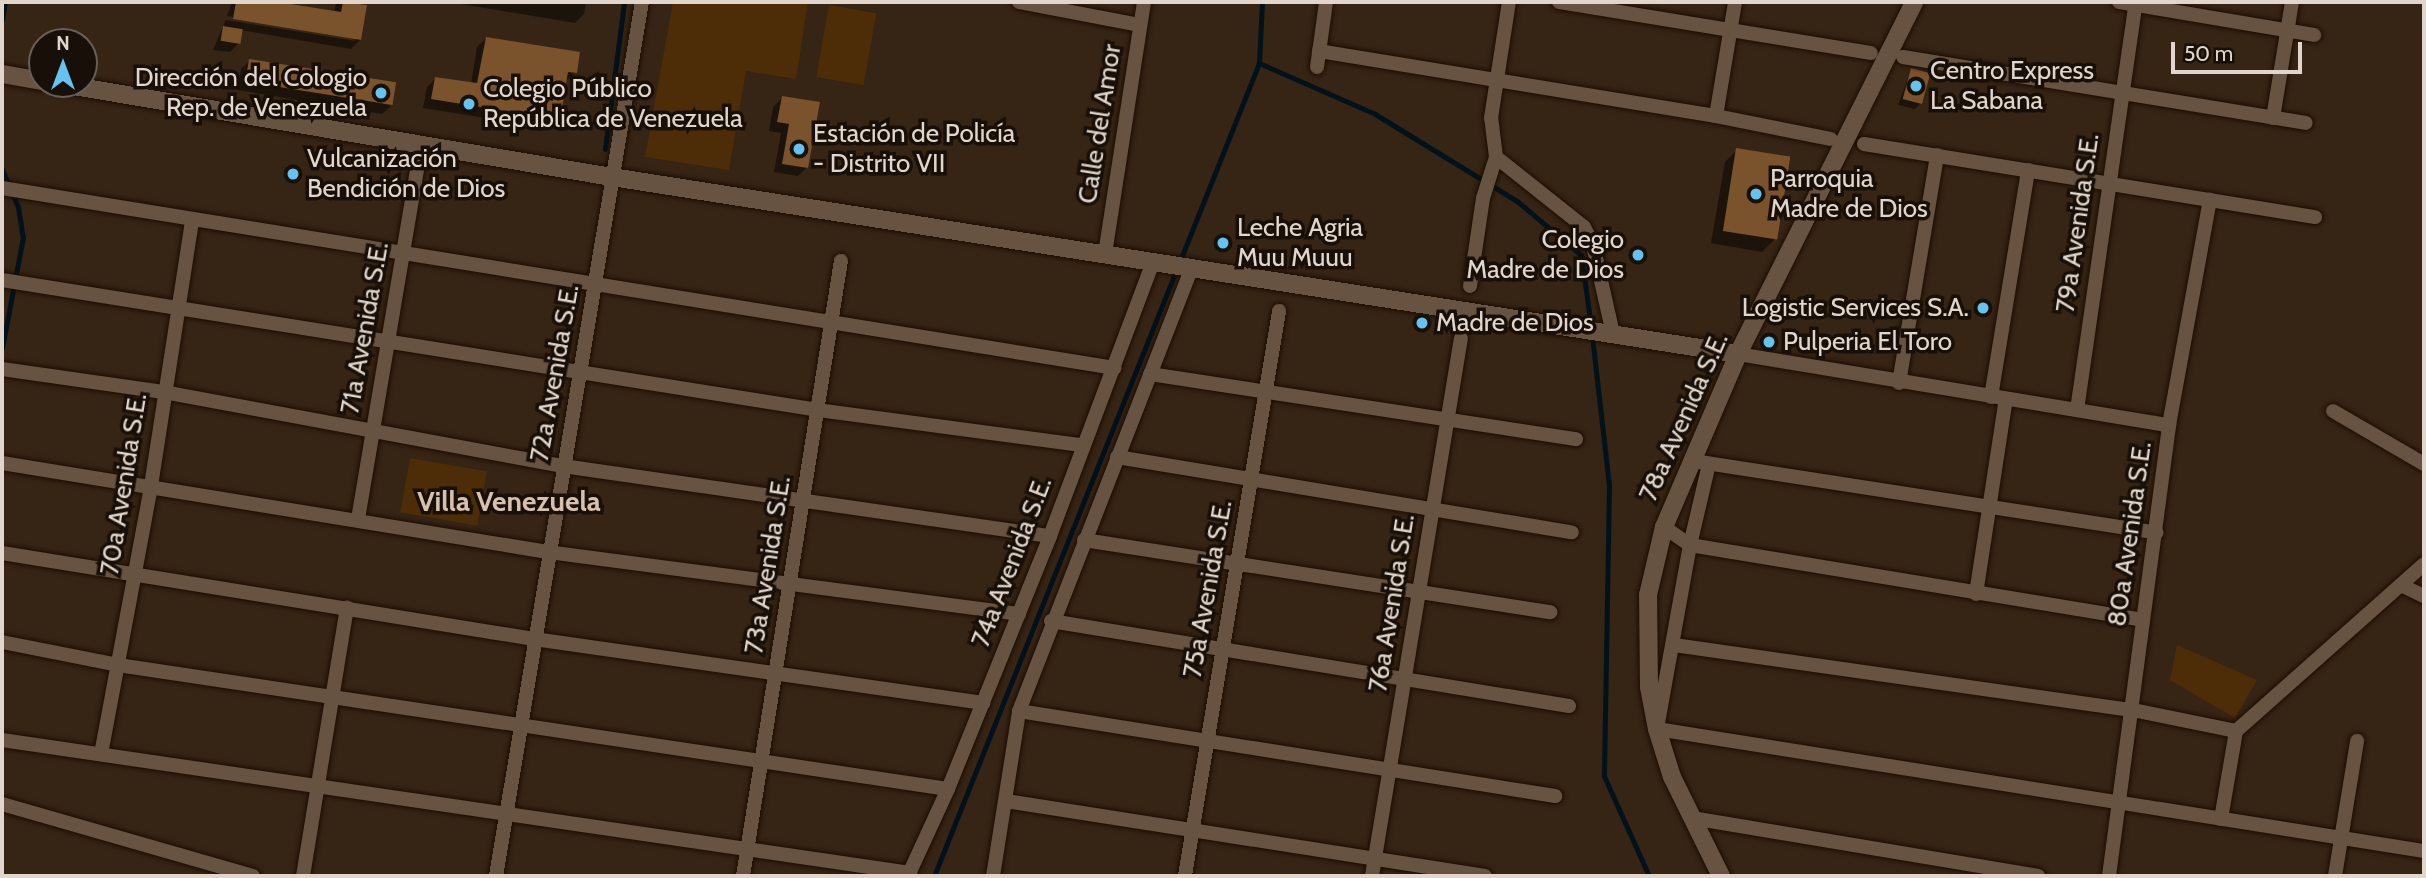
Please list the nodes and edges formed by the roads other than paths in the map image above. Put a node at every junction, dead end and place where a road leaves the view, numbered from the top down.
1 (642, 2) edge
2 (1019, 2) edge
3 (1144, 2) edge
4 (1326, 2) edge
5 (1509, 2) edge
6 (1559, 2) edge
7 (1735, 2) edge
8 (1914, 2) edge
9 (2119, 2) edge
10 (2292, 2) edge
11 (2136, 3) edge
12 (1140, 25) junction
13 (1730, 30) junction
14 (2287, 30) junction
15 (2314, 35) dead end
16 (1319, 51) junction
17 (1871, 53) dead end
18 (1903, 57) dead end
19 (1317, 67) dead end
20 (2, 74) edge
21 (28, 79) edge
22 (1495, 81) junction
23 (98, 90) edge
24 (2122, 93) junction
25 (1716, 116) junction
26 (2273, 118) junction
27 (2305, 123) dead end
28 (1831, 139) dead end
29 (1864, 144) dead end
30 (421, 145) junction
31 (1937, 155) junction
32 (1496, 157) junction
33 (2028, 170) junction
34 (612, 177) junction
35 (2108, 183) junction
36 (2, 188) edge
37 (2210, 200) junction
38 (2315, 217) dead end
39 (192, 221) junction
40 (404, 251) junction
41 (1105, 254) junction
42 (841, 261) dead end
43 (1153, 262) junction
44 (1192, 268) junction
45 (2, 279) edge
46 (596, 284) junction
47 (1470, 286) dead end
48 (177, 310) junction
49 (1279, 311) dead end
50 (832, 323) junction
51 (1606, 333) junction
52 (1461, 338) dead end
53 (389, 340) junction
54 (1738, 354) junction
55 (1115, 368) junction
56 (2, 369) edge
57 (581, 372) junction
58 (1150, 374) junction
59 (1899, 383) junction
60 (163, 392) junction
61 (1266, 392) junction
62 (1991, 397) junction
63 (2006, 399) junction
64 (818, 410) junction
65 (2077, 410) junction
66 (2333, 411) dead end
67 (1447, 420) junction
68 (2169, 425) junction
69 (372, 431) junction
70 (1577, 439) dead end
71 (1082, 445) junction
72 (1117, 457) junction
73 (1700, 462) junction
74 (2, 463) edge
75 (2424, 464) edge
76 (564, 467) junction
77 (1252, 480) junction
78 (151, 486) junction
79 (803, 500) junction
80 (1989, 507) junction
81 (1432, 509) junction
82 (358, 519) junction
83 (1664, 527) junction
84 (1572, 532) dead end
85 (2157, 533) junction
86 (1050, 536) junction
87 (1084, 540) junction
88 (1690, 545) junction
89 (548, 552) junction
90 (2, 553) edge
91 (1237, 564) junction
92 (2424, 564) edge
93 (134, 575) junction
94 (790, 584) junction
95 (2401, 585) junction
96 (1419, 592) junction
97 (1976, 594) junction
98 (2424, 596) edge
99 (347, 608) junction
100 (1550, 612) dead end
101 (1018, 614) junction
102 (2143, 620) junction
103 (1052, 621) junction
104 (534, 639) junction
105 (2, 642) edge
106 (1674, 645) junction
107 (1222, 649) junction
108 (118, 665) junction
109 (776, 675) junction
110 (1404, 679) junction
111 (331, 697) junction
112 (983, 703) junction
113 (1569, 706) dead end
114 (2133, 710) junction
115 (1019, 711) junction
116 (520, 727) junction
117 (1657, 729) junction
118 (2236, 731) junction
119 (2, 740) edge
120 (1208, 741) junction
121 (2357, 741) dead end
122 (101, 754) junction
123 (761, 762) junction
124 (1390, 768) junction
125 (318, 786) junction
126 (948, 789) junction
127 (1555, 796) dead end
128 (1006, 800) junction
129 (2122, 800) junction
130 (2, 804) edge
131 (507, 814) junction
132 (1692, 818) junction
133 (2221, 820) junction
134 (1193, 830) junction
135 (2341, 838) junction
136 (748, 849) junction
137 (2424, 851) edge
138 (1374, 859) junction
139 (909, 874) edge
140 (253, 876) edge
141 (303, 876) edge
142 (496, 876) edge
143 (743, 876) edge
144 (993, 876) edge
145 (1185, 876) edge
146 (1372, 876) edge
147 (1485, 876) edge
148 (1721, 876) edge
149 (2038, 876) edge
150 (2109, 876) edge
151 (2335, 876) edge

1 - 34 street, 72a Avenida S.E.
2 - 12 street
3 - 12 street, Calle del Amor
4 - 16 street
5 - 22 street
6 - 13 street
7 - 13 street
8 - 54 street, 78a Avenida S.E.
9 - 11 street
10 - 14 street
11 - 14 street
11 - 24 street, 79a Avenida S.E.
12 - 41 street, Calle del Amor
13 - 17 street
13 - 25 street
14 - 15 street
14 - 26 street
16 - 19 street
16 - 22 street
18 - 24 street
20 - 21 street
22 - 25 street
22 - 32 street
23 - 30 street
24 - 26 street
24 - 35 street, 79a Avenida S.E.
25 - 28 street
26 - 27 street
29 - 31 street
30 - 34 street
30 - 40 street, 71a Avenida S.E.
31 - 33 street
31 - 59 street
32 - 47 street
32 - 51 street
33 - 35 street
33 - 62 street
34 - 41 street
34 - 46 street, 72a Avenida S.E.
35 - 37 street
35 - 65 street, 79a Avenida S.E.
36 - 39 street
37 - 38 street
37 - 68 street, 80a Avenida S.E.
39 - 40 street
39 - 48 street, 70a Avenida S.E.
40 - 46 street
40 - 53 street, 71a Avenida S.E.
41 - 43 street
42 - 50 street, 73a Avenida S.E.
43 - 44 street
43 - 55 street, 74a Avenida S.E.
44 - 51 street
44 - 58 street
45 - 48 street
46 - 50 street
46 - 57 street, 72a Avenida S.E.
48 - 53 street
48 - 60 street, 70a Avenida S.E.
49 - 61 street, 75a Avenida S.E.
50 - 55 street
50 - 64 street, 73a Avenida S.E.
51 - 54 street
52 - 67 street, 76a Avenida S.E.
53 - 57 street
53 - 69 street, 71a Avenida S.E.
54 - 59 street
54 - 73 street, 78a Avenida S.E.
55 - 71 street, 74a Avenida S.E.
56 - 60 street
57 - 64 street
57 - 76 street, 72a Avenida S.E.
58 - 61 street
58 - 72 street
59 - 62 street
60 - 69 street
60 - 78 street, 70a Avenida S.E.
61 - 67 street
61 - 77 street, 75a Avenida S.E.
62 - 63 street
63 - 65 street
63 - 80 street
64 - 71 street
64 - 79 street, 73a Avenida S.E.
65 - 68 street
66 - 75 street
67 - 70 street
67 - 81 street, 76a Avenida S.E.
68 - 85 street, 80a Avenida S.E.
69 - 76 street
69 - 82 street, 71a Avenida S.E.
71 - 86 street, 74a Avenida S.E.
72 - 77 street
72 - 87 street
73 - 80 street
73 - 83 street, 78a Avenida S.E.
73 - 88 street
74 - 78 street
76 - 79 street
76 - 89 street, 72a Avenida S.E.
77 - 81 street
77 - 91 street, 75a Avenida S.E.
78 - 82 street
78 - 93 street, 70a Avenida S.E.
79 - 86 street
79 - 94 street, 73a Avenida S.E.
80 - 85 street
80 - 97 street
81 - 84 street
81 - 96 street, 76a Avenida S.E.
82 - 89 street
83 - 88 street
83 - 117 street, 78a Avenida S.E.
85 - 102 street, 80a Avenida S.E.
86 - 101 street, 74a Avenida S.E.
87 - 91 street
87 - 103 street
88 - 97 street
88 - 106 street
89 - 94 street
89 - 104 street, 72a Avenida S.E.
90 - 93 street
91 - 96 street
91 - 107 street, 75a Avenida S.E.
92 - 95 street
93 - 99 street
93 - 108 street, 70a Avenida S.E.
94 - 101 street
94 - 109 street, 73a Avenida S.E.
95 - 98 street
95 - 118 street
96 - 100 street
96 - 110 street, 76a Avenida S.E.
97 - 102 street
99 - 104 street
99 - 111 street
101 - 112 street, 74a Avenida S.E.
102 - 114 street, 80a Avenida S.E.
103 - 107 street
103 - 115 street
104 - 109 street
104 - 116 street, 72a Avenida S.E.
105 - 108 street
106 - 114 street
106 - 117 street
107 - 110 street
107 - 120 street, 75a Avenida S.E.
108 - 111 street
108 - 122 street, 70a Avenida S.E.
109 - 112 street
109 - 123 street, 73a Avenida S.E.
110 - 113 street
110 - 124 street, 76a Avenida S.E.
111 - 116 street
111 - 125 street
112 - 126 street, 74a Avenida S.E.
114 - 118 street
114 - 129 street, 80a Avenida S.E.
115 - 120 street
115 - 128 street
116 - 123 street
116 - 131 street, 72a Avenida S.E.
117 - 129 street
117 - 132 street, 78a Avenida S.E.
118 - 133 street
119 - 122 street
120 - 124 street
120 - 134 street, 75a Avenida S.E.
121 - 135 street
122 - 125 street
123 - 126 street
123 - 136 street, 73a Avenida S.E.
124 - 127 street
124 - 138 street, 76a Avenida S.E.
125 - 131 street
125 - 141 street
126 - 139 street, 74a Avenida S.E.
128 - 134 street
128 - 144 street
129 - 133 street
129 - 150 street, 80a Avenida S.E.
130 - 140 street
131 - 136 street
131 - 142 street, 72a Avenida S.E.
132 - 148 street, 78a Avenida S.E.
132 - 149 street
133 - 135 street
134 - 138 street
134 - 145 street, 75a Avenida S.E.
135 - 137 street
135 - 151 street
136 - 139 street
136 - 143 street, 73a Avenida S.E.
138 - 146 street, 76a Avenida S.E.
138 - 147 street

